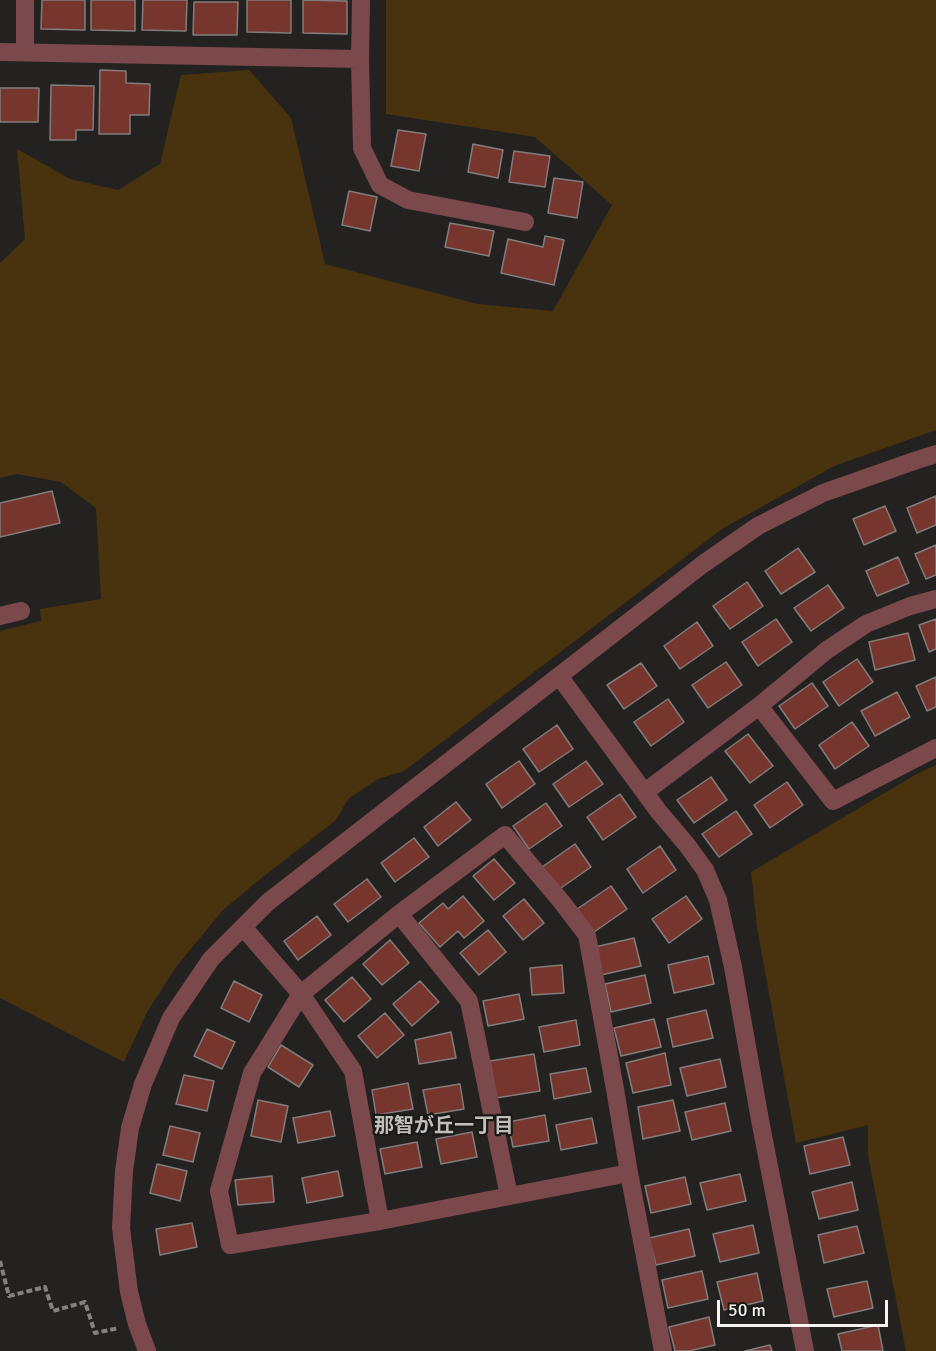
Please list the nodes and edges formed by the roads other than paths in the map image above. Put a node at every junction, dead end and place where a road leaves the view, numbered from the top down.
1 (25, 0) edge
2 (361, 0) edge
3 (0, 52) edge
4 (25, 52) junction
5 (360, 58) junction
6 (525, 222) dead end
7 (936, 454) edge
8 (936, 599) edge
9 (21, 611) dead end
10 (0, 616) edge
11 (559, 676) junction
12 (759, 706) junction
13 (936, 748) edge
14 (645, 792) junction
15 (399, 914) junction
16 (243, 927) junction
17 (301, 994) junction
18 (628, 1173) junction
19 (509, 1196) junction
20 (380, 1221) junction
21 (147, 1351) edge
22 (663, 1351) edge
23 (805, 1351) edge

1 - 4 street
2 - 5 street
3 - 4 street
4 - 5 street
5 - 6 street
7 - 11 street
8 - 12 street
9 - 10 street
11 - 14 street
11 - 16 street
12 - 13 street
12 - 14 street
14 - 23 street
15 - 17 street
15 - 18 street
15 - 19 street
16 - 17 street
16 - 21 street
17 - 20 street
17 - 20 street
18 - 19 street
18 - 22 street
19 - 20 street

